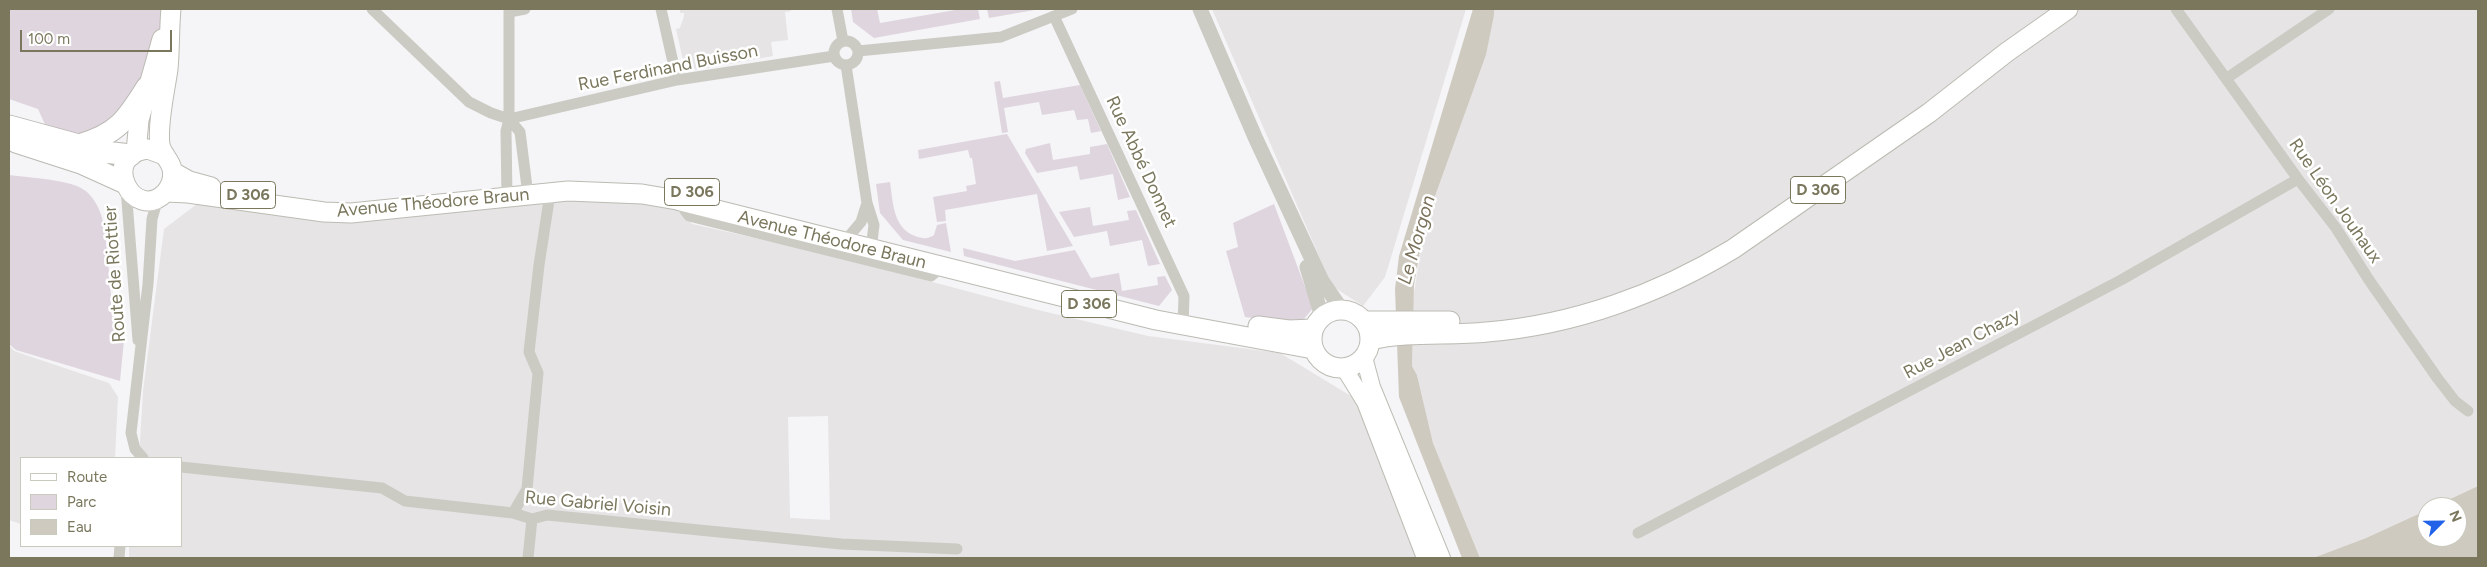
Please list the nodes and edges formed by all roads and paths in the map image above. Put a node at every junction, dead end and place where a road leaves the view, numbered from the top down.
1 (372, 9) edge
2 (526, 9) edge
3 (661, 9) edge
4 (837, 9) edge
5 (1072, 9) edge
6 (1200, 9) edge
7 (2068, 9) edge
8 (2084, 9) edge
9 (2176, 9) edge
10 (2329, 9) edge
11 (509, 10) edge
12 (171, 12) edge
13 (1054, 16) junction
14 (843, 41) junction
15 (858, 51) junction
16 (834, 56) junction
17 (846, 64) junction
18 (2227, 78) junction
19 (677, 80) junction
20 (1973, 80) junction
21 (147, 87) junction
22 (510, 119) junction
23 (9, 126) edge
24 (9, 140) edge
25 (79, 145) junction
26 (134, 154) junction
27 (168, 164) junction
28 (2298, 179) junction
29 (124, 185) junction
30 (528, 189) junction
31 (507, 192) junction
32 (550, 194) junction
33 (162, 195) junction
34 (1284, 197) junction
35 (867, 203) junction
36 (850, 235) junction
37 (868, 250) junction
38 (1342, 310) junction
39 (1183, 321) junction
40 (1364, 321) junction
41 (1318, 323) junction
42 (1390, 329) junction
43 (1314, 348) junction
44 (1367, 349) junction
45 (139, 357) junction
46 (1344, 368) junction
47 (2468, 411) dead end
48 (138, 456) edge
49 (182, 467) edge
50 (513, 513) junction
51 (532, 519) junction
52 (1638, 533) dead end
53 (956, 549) dead end
54 (528, 558) edge
55 (1425, 558) edge
56 (1442, 558) edge

1 - 22 street
2 - 11 street
3 - 19 street
4 - 14 street
5 - 13 street
6 - 34 street
7 - 20 main road, D 306
8 - 20 main road, D 306
9 - 18 street, Rue Léon Jouhaux
10 - 18 street
11 - 22 street
12 - 21 main road
12 - 27 main road
13 - 15 street
13 - 39 street, Rue Abbé Donnet
14 - 15 street
14 - 16 street
15 - 17 street
16 - 17 street
16 - 19 street, Rue Ferdinand Buisson
17 - 35 street
18 - 28 street, Rue Léon Jouhaux
19 - 22 street, Rue Ferdinand Buisson
20 - 42 main road, D 306
21 - 25 highway
21 - 26 main road
22 - 30 street
22 - 31 street
23 - 25 highway
24 - 29 highway
25 - 26 highway
26 - 27 main road
26 - 29 main road
27 - 31 main road, Avenue Théodore Braun / D 306
27 - 33 main road
28 - 47 street, Rue Léon Jouhaux
28 - 52 street, Rue Jean Chazy
29 - 33 main road
29 - 45 street, Route de Riottier
30 - 31 main road, Avenue Théodore Braun / D 306
30 - 32 main road, Avenue Théodore Braun / D 306
30 - 36 main road, Avenue Théodore Braun / D 306
31 - 33 main road, Avenue Théodore Braun / D 306
32 - 37 main road, Avenue Théodore Braun / D 306
32 - 50 street
33 - 45 street, Route de Riottier
34 - 38 street
34 - 41 street
35 - 36 street
35 - 37 street
36 - 37 main road, Avenue Théodore Braun / D 306
37 - 39 main road, Avenue Théodore Braun / D 306
37 - 39 main road, Avenue Théodore Braun / D 306
38 - 40 main road
38 - 41 main road
39 - 41 main road, Avenue Théodore Braun / D 306
39 - 43 main road, Avenue Théodore Braun / D 306
40 - 42 main road, D 306
40 - 44 main road
41 - 43 main road
42 - 44 main road, D 306
43 - 46 main road
44 - 46 main road
44 - 56 main road
45 - 48 street, Route de Riottier
46 - 55 main road
49 - 50 street, Rue Gabriel Voisin
50 - 51 street, Rue Gabriel Voisin
51 - 53 street, Rue Gabriel Voisin
51 - 54 street

